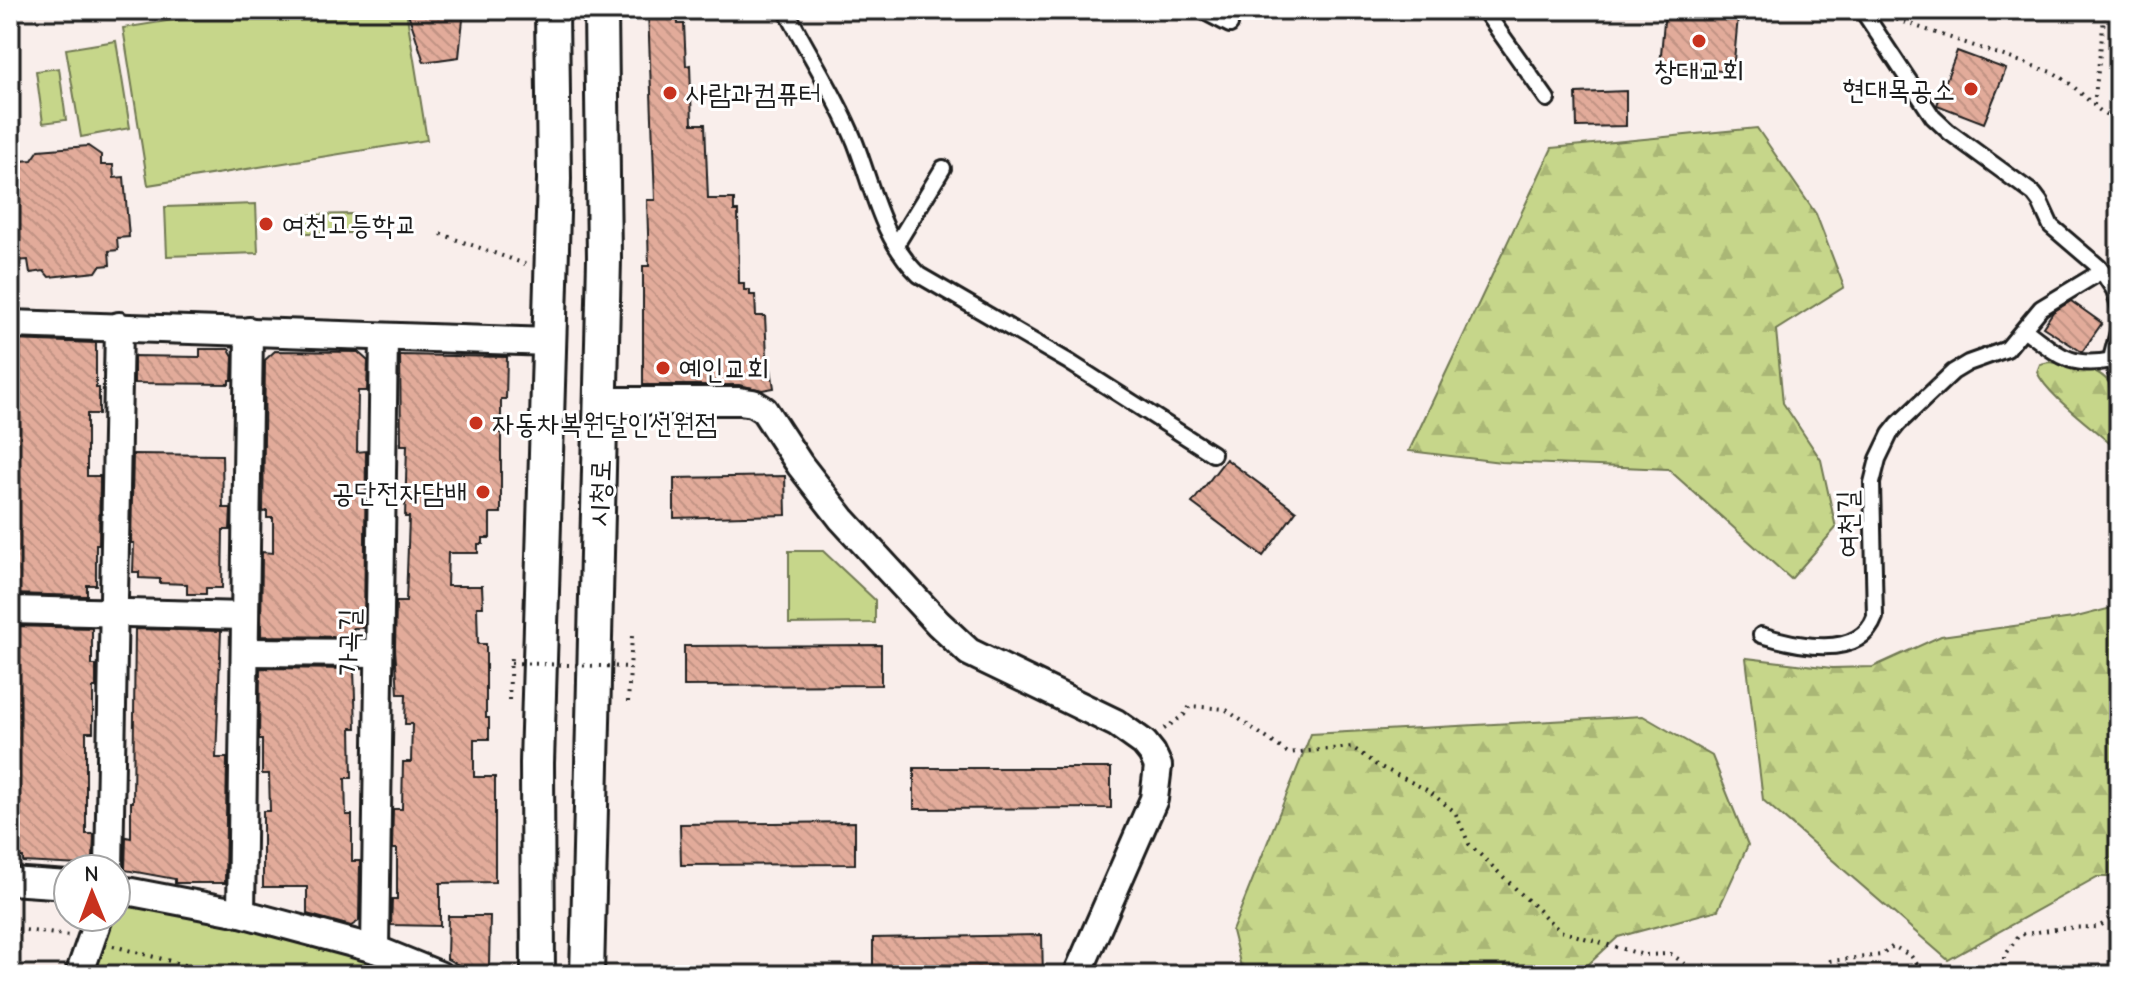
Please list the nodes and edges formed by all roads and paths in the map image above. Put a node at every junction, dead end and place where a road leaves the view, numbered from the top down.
1 (552, 10) edge
2 (601, 10) edge
3 (786, 10) edge
4 (1201, 10) edge
5 (1484, 10) edge
6 (1863, 10) edge
7 (2105, 10) edge
8 (1230, 25) dead end
9 (1547, 99) dead end
10 (2094, 105) junction
11 (2119, 124) edge
12 (943, 168) dead end
13 (441, 234) dead end
14 (896, 245) junction
15 (525, 264) dead end
16 (2102, 271) junction
17 (2119, 306) edge
18 (10, 324) edge
19 (119, 326) junction
20 (2119, 328) edge
21 (2025, 330) junction
22 (249, 331) junction
23 (384, 337) junction
24 (550, 342) junction
25 (2112, 360) junction
26 (2119, 387) edge
27 (601, 401) junction
28 (1213, 454) dead end
29 (10, 610) edge
30 (114, 613) junction
31 (245, 616) junction
32 (1761, 635) dead end
33 (632, 636) dead end
34 (511, 648) dead end
35 (245, 652) junction
36 (379, 653) junction
37 (511, 663) junction
38 (630, 667) dead end
39 (509, 700) dead end
40 (628, 702) dead end
41 (1144, 743) junction
42 (591, 762) junction
43 (537, 763) junction
44 (109, 853) edge
45 (10, 881) edge
46 (52, 884) edge
47 (132, 892) edge
48 (2119, 911) edge
49 (241, 913) junction
50 (10, 928) edge
51 (52, 928) edge
52 (93, 933) edge
53 (109, 933) edge
54 (375, 949) junction
55 (79, 975) edge
56 (223, 975) edge
57 (439, 975) edge
58 (538, 975) edge
59 (587, 975) edge
60 (1077, 975) edge
61 (1701, 975) edge
62 (1811, 975) edge
63 (1925, 975) edge
64 (2004, 975) edge

1 - 24 street, 시청로
2 - 27 street, 시청로
3 - 14 lane
4 - 8 lane
5 - 9 lane
6 - 10 path
6 - 16 lane
7 - 10 path
10 - 11 path
12 - 14 lane
13 - 15 path
14 - 28 lane
16 - 17 lane
16 - 21 lane, 여천길
18 - 19 street
19 - 22 street
19 - 30 street
20 - 25 lane
21 - 25 lane
21 - 32 lane, 여천길
22 - 23 street
22 - 31 street
23 - 24 street
23 - 36 street, 가곡길
24 - 43 street, 시청로
25 - 26 lane
27 - 41 street
27 - 42 street, 시청로
29 - 30 street
30 - 31 street
30 - 44 street
31 - 35 street
33 - 40 path
34 - 37 path
35 - 36 street
35 - 49 street
36 - 54 street, 가곡길
37 - 38 path, bridge
37 - 39 path
41 - 60 street
41 - 61 path
42 - 43 street
42 - 59 street, 시청로
43 - 58 street, 시청로
45 - 46 street
47 - 49 street
48 - 64 path
49 - 54 street
50 - 51 path
52 - 55 street
53 - 56 path
54 - 57 street
62 - 63 path

